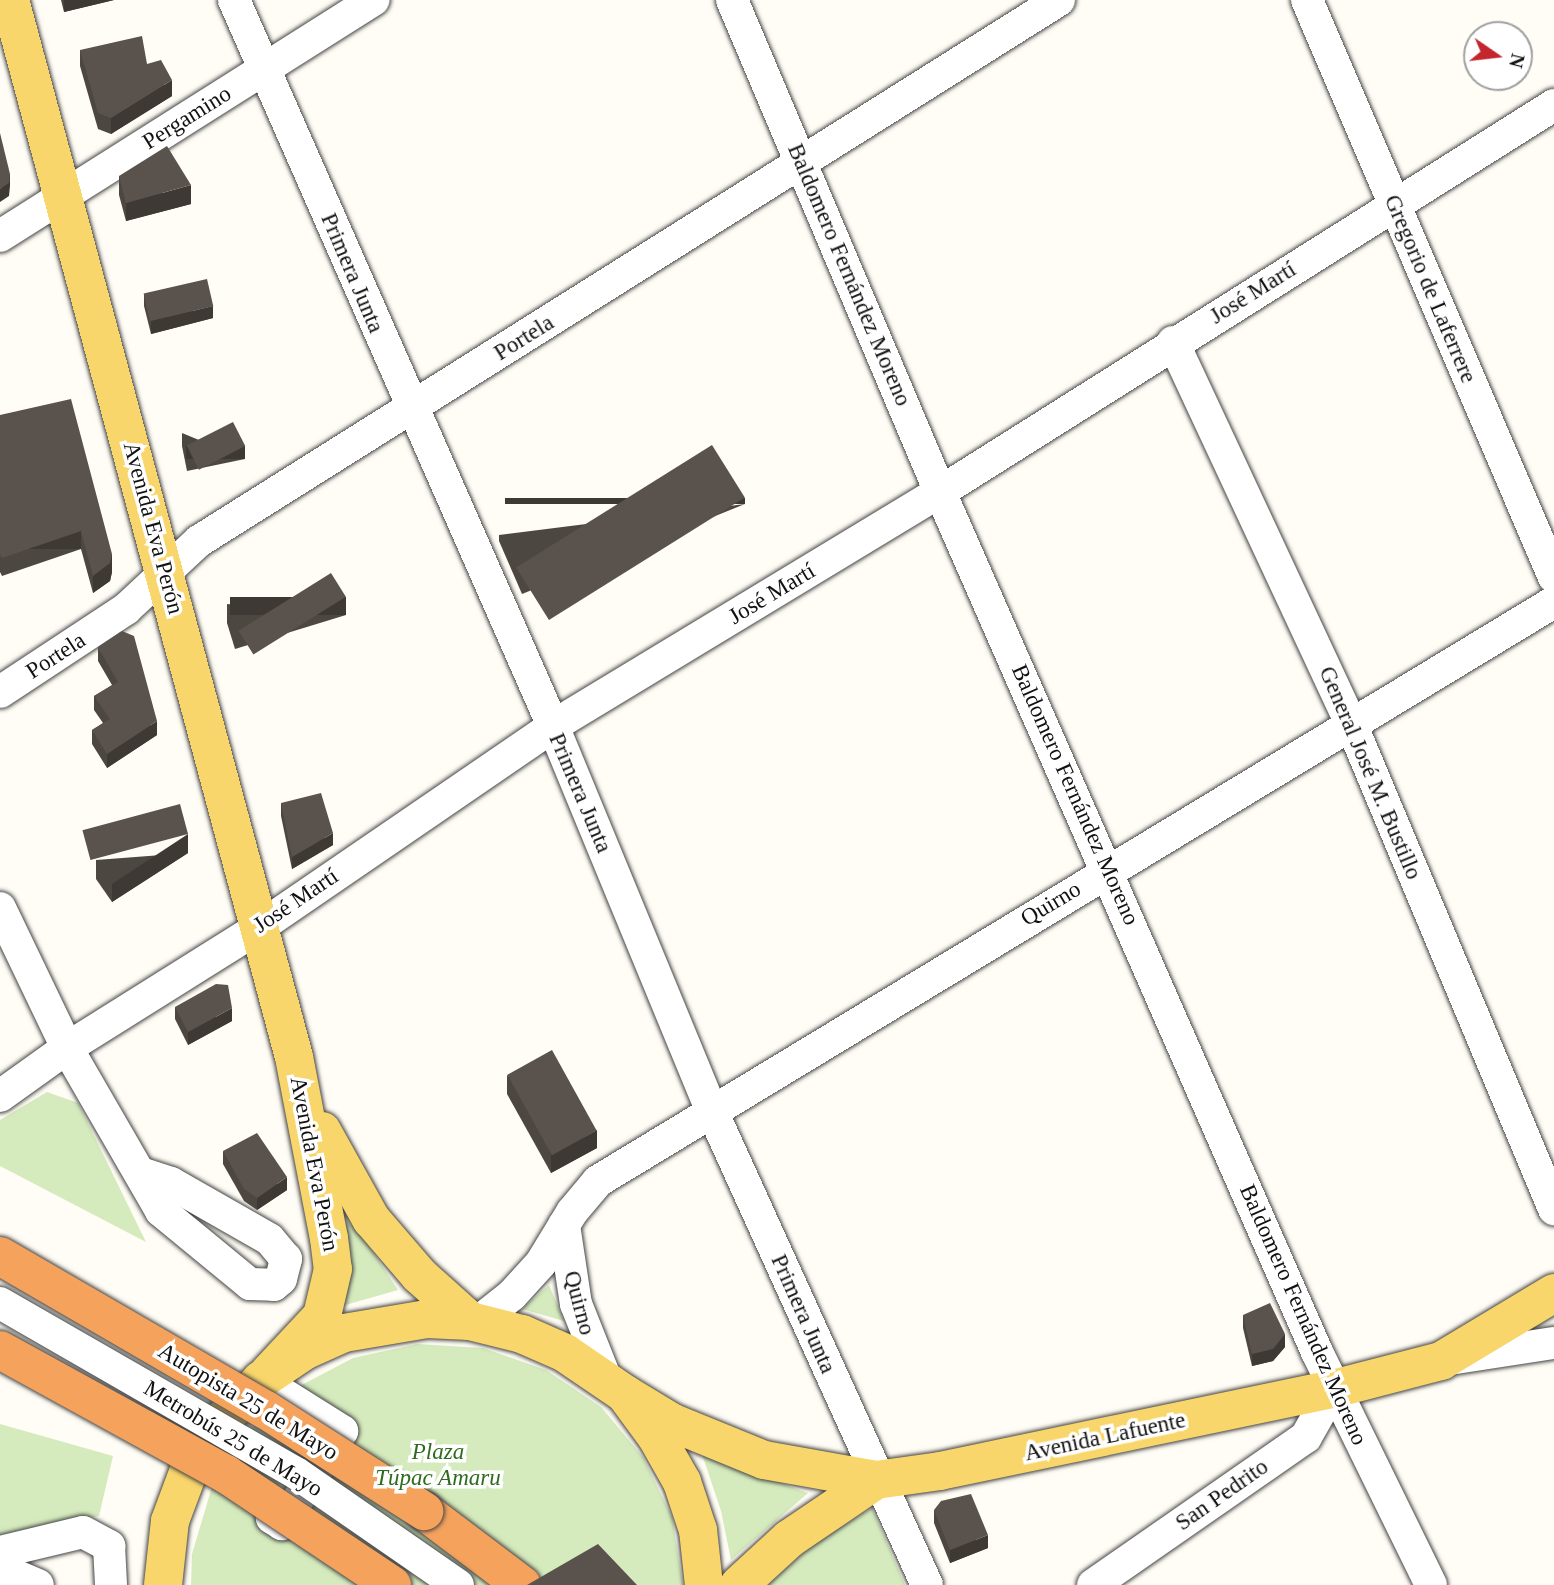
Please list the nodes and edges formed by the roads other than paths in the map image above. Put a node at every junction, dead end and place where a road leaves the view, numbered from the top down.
1 (9, 0) edge
2 (234, 0) edge
3 (374, 0) edge
4 (732, 0) edge
5 (1059, 0) edge
6 (1307, 0) edge
7 (264, 69) junction
8 (1554, 105) edge
9 (802, 163) junction
10 (65, 195) junction
11 (1395, 205) junction
12 (0, 236) edge
13 (1173, 342) junction
14 (411, 409) junction
15 (940, 492) junction
16 (164, 573) junction
17 (1554, 578) edge
18 (1554, 602) edge
19 (0, 692) edge
20 (553, 726) junction
21 (1352, 726) junction
22 (1108, 869) junction
23 (0, 908) edge
24 (257, 929) junction
25 (67, 1048) junction
26 (294, 1057) junction
27 (0, 1096) edge
28 (712, 1111) junction
29 (140, 1174) dead end
30 (1554, 1209) edge
31 (564, 1225) junction
32 (0, 1256) edge
33 (1554, 1293) edge
34 (0, 1303) edge
35 (474, 1321) junction
36 (1554, 1343) edge
37 (0, 1350) edge
38 (1441, 1361) junction
39 (265, 1377) junction
40 (615, 1385) junction
41 (1333, 1390) junction
42 (189, 1469) junction
43 (876, 1480) junction
44 (0, 1555) edge
45 (38, 1585) edge
46 (111, 1585) edge
47 (163, 1585) edge
48 (392, 1585) edge
49 (458, 1585) edge
50 (522, 1585) edge
51 (704, 1585) edge
52 (739, 1585) edge
53 (927, 1585) edge
54 (1093, 1585) edge
55 (1431, 1585) edge

1 - 10 main road, Avenida Eva Perón
2 - 7 street, Primera Junta
3 - 7 street, Pergamino
4 - 9 street, Baldomero Fernández Moreno
5 - 9 street, Portela
6 - 11 street, Gregorio de Laferrere
7 - 10 street, Pergamino
7 - 14 street, Primera Junta
8 - 11 street, José Martí
9 - 14 street, Portela
9 - 15 street, Baldomero Fernández Moreno
10 - 12 street, Pergamino
10 - 16 main road, Avenida Eva Perón
11 - 13 street, José Martí
11 - 17 street, Gregorio de Laferrere
13 - 15 street, José Martí
13 - 21 street, General José M. Bustillo
14 - 16 street, Portela
14 - 20 street, Primera Junta
15 - 20 street, José Martí
15 - 22 street, Baldomero Fernández Moreno
16 - 19 street, Portela
16 - 24 main road, Avenida Eva Perón
18 - 21 street, Quirno
20 - 24 street, José Martí
20 - 28 street, Primera Junta
21 - 22 street, Quirno
21 - 30 street, General José M. Bustillo
22 - 28 street, Quirno
22 - 41 street, Baldomero Fernández Moreno
23 - 25 street
24 - 25 street, José Martí
24 - 26 main road, Avenida Eva Perón
25 - 27 street, José Martí
25 - 29 street
26 - 35 main road, Avenida Eva Perón
26 - 39 main road, Avenida Eva Perón
28 - 31 street, Quirno
28 - 43 street, Primera Junta
31 - 35 street, Quirno
31 - 40 street, Quirno
32 - 50 highway, Autopista 25 de Mayo, bridge
33 - 38 main road, Avenida Lafuente
34 - 49 street, Metrobús 25 de Mayo, bridge
35 - 39 main road, Avenida Lafuente
35 - 40 main road, Avenida Lafuente
36 - 38 street
37 - 48 highway, bridge
38 - 41 main road, Avenida Lafuente
39 - 42 main road
39 - 42 street
40 - 43 main road, Avenida Lafuente
40 - 51 main road
41 - 43 main road, Avenida Lafuente
41 - 54 street, San Pedrito
41 - 55 street, Baldomero Fernández Moreno
42 - 47 main road
43 - 52 main road, Avenida Lafuente
43 - 53 street, Primera Junta
44 - 45 street
44 - 46 street

